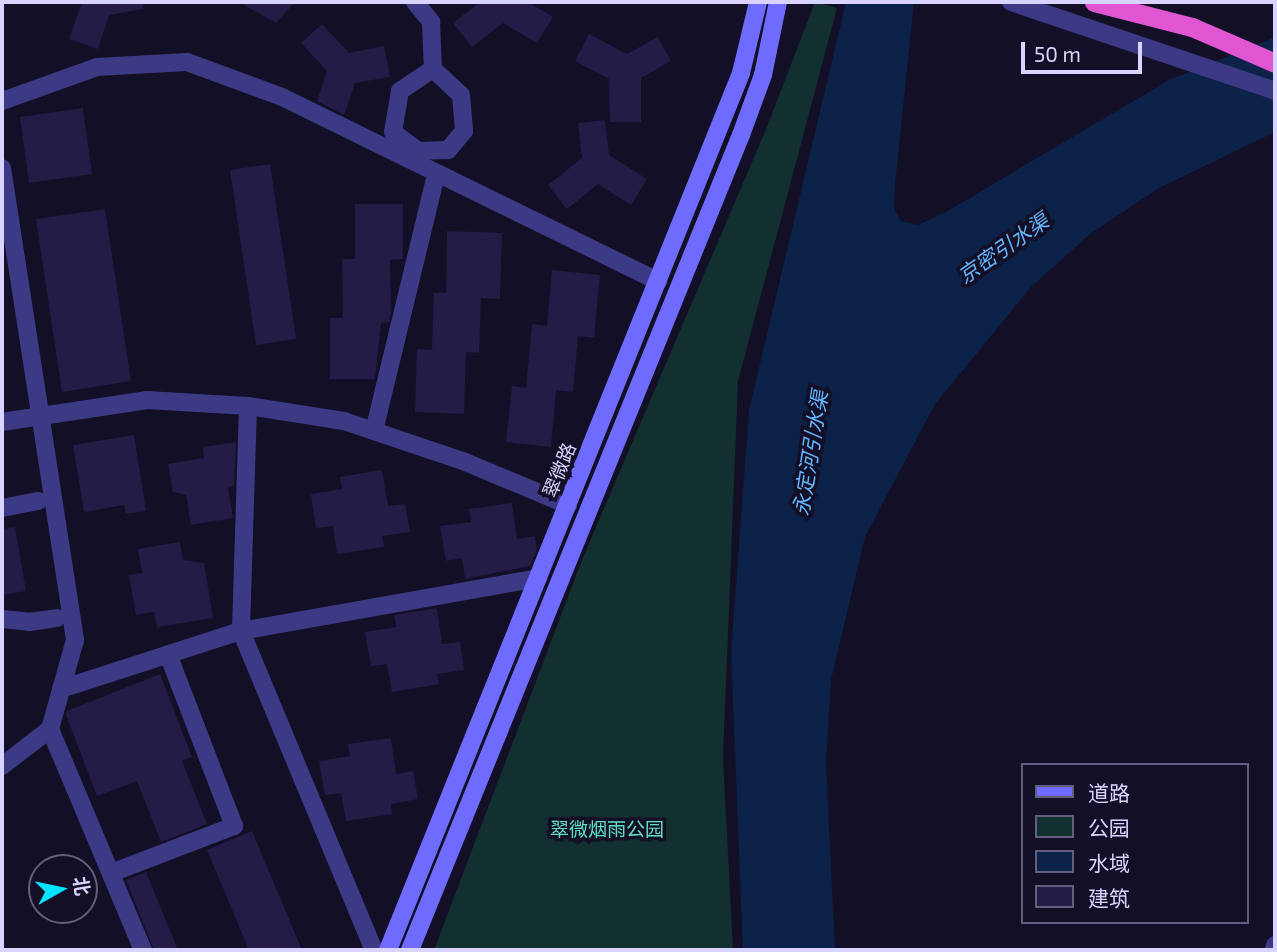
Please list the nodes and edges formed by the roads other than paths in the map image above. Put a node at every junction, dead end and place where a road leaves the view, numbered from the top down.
1 (415, 2) edge
2 (758, 2) edge
3 (779, 2) edge
4 (1011, 2) edge
5 (1094, 2) edge
6 (1275, 62) edge
7 (433, 69) junction
8 (1275, 91) edge
9 (2, 101) edge
10 (2, 167) edge
11 (436, 174) junction
12 (658, 281) junction
13 (248, 405) junction
14 (41, 419) junction
15 (2, 422) edge
16 (374, 431) junction
17 (38, 501) dead end
18 (568, 505) junction
19 (2, 508) edge
20 (538, 578) junction
21 (57, 618) dead end
22 (2, 619) edge
23 (241, 631) junction
24 (169, 654) junction
25 (61, 689) junction
26 (50, 729) junction
27 (2, 766) edge
28 (111, 873) junction
29 (143, 950) edge
30 (374, 950) edge
31 (388, 950) edge
32 (410, 950) edge

1 - 7 street
2 - 12 main road, 翠微路
3 - 32 main road
4 - 8 street
5 - 6 highway
7 - 7 street
9 - 11 street
10 - 14 street
11 - 12 street
11 - 16 street
12 - 18 main road, 翠微路
13 - 14 street
13 - 16 street
13 - 23 street
14 - 15 street
14 - 25 street
16 - 18 street
17 - 19 street
18 - 20 main road, 翠微路
20 - 23 street
20 - 31 main road, 翠微路
21 - 22 street
23 - 24 street
23 - 30 street
24 - 25 street
24 - 28 street
25 - 26 street
26 - 27 street
26 - 28 street
28 - 29 street

